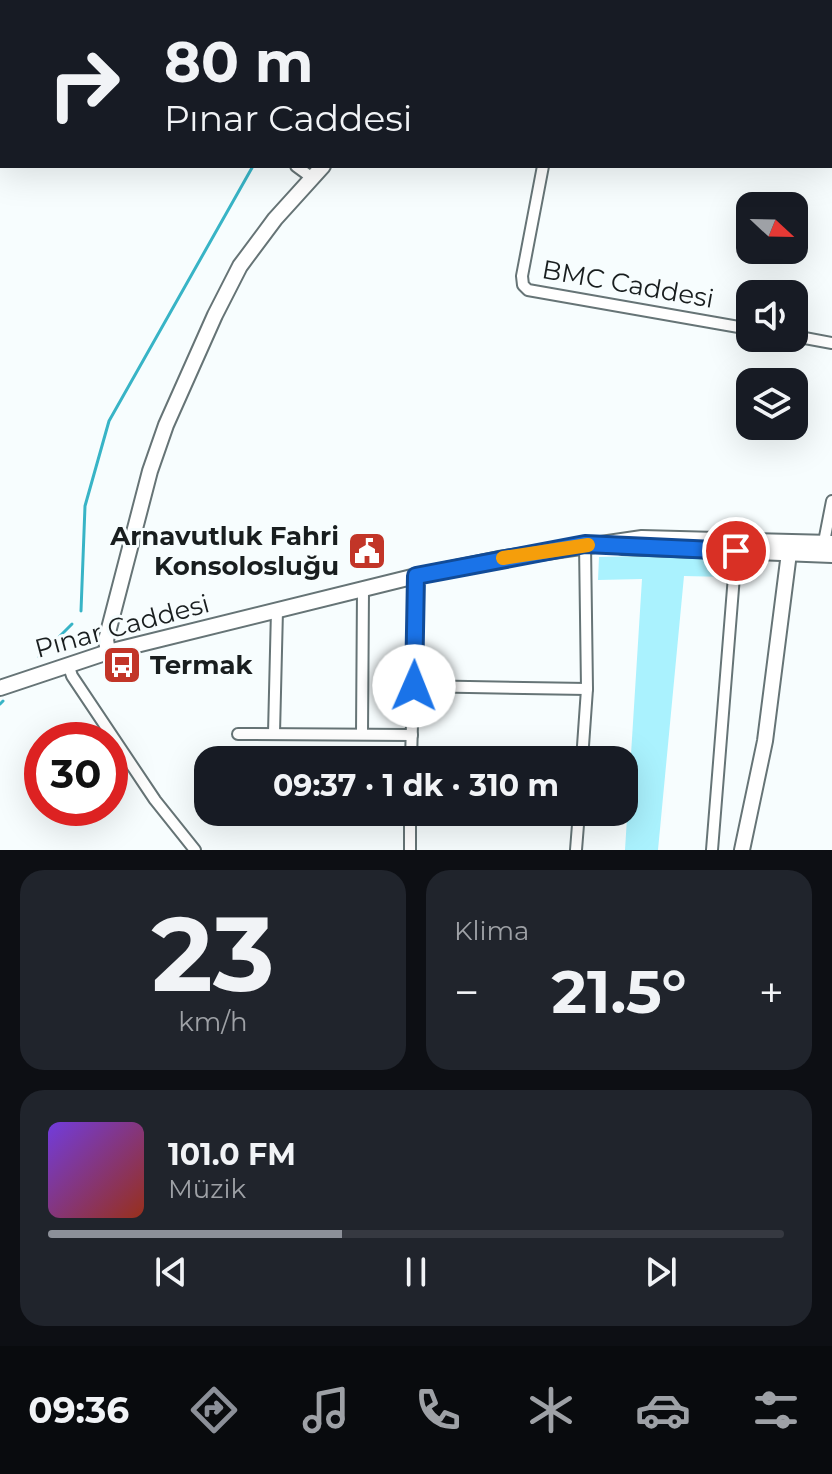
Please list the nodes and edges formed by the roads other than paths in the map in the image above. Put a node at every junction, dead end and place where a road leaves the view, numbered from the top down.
1 (299, 168) edge
2 (321, 168) edge
3 (543, 168) edge
4 (311, 177) junction
5 (736, 327) edge
6 (808, 339) edge
7 (832, 343) edge
8 (832, 501) edge
9 (585, 544) junction
10 (829, 547) edge
11 (736, 551) junction
12 (789, 553) junction
13 (416, 576) junction
14 (363, 590) junction
15 (277, 610) junction
16 (108, 652) junction
17 (68, 664) junction
18 (414, 686) junction
19 (0, 688) edge
20 (587, 689) junction
21 (274, 733) junction
22 (362, 733) junction
23 (238, 734) dead end
24 (412, 735) junction
25 (412, 746) edge
26 (583, 746) edge
27 (410, 826) edge
28 (578, 826) edge
29 (195, 850) edge
30 (410, 850) edge
31 (576, 850) edge
32 (712, 850) edge
33 (742, 850) edge

1 - 4 street
2 - 4 main road
3 - 5 street, BMC Caddesi
4 - 16 main road
6 - 7 street
8 - 10 street
9 - 10 main road, Pınar Caddesi
9 - 11 main road, Pınar Caddesi
9 - 13 main road, Pınar Caddesi
9 - 20 street
10 - 12 main road, Pınar Caddesi
11 - 12 main road, Pınar Caddesi
11 - 32 street
12 - 33 main road
13 - 14 main road, Pınar Caddesi
13 - 18 street
14 - 15 main road, Pınar Caddesi
14 - 22 street
15 - 16 main road, Pınar Caddesi
15 - 21 street
16 - 17 main road, Pınar Caddesi
17 - 19 main road, Pınar Caddesi
17 - 29 street
18 - 20 street
18 - 24 street
20 - 26 street
21 - 22 street
21 - 23 street
22 - 24 street
24 - 25 street
27 - 30 street
28 - 31 street

